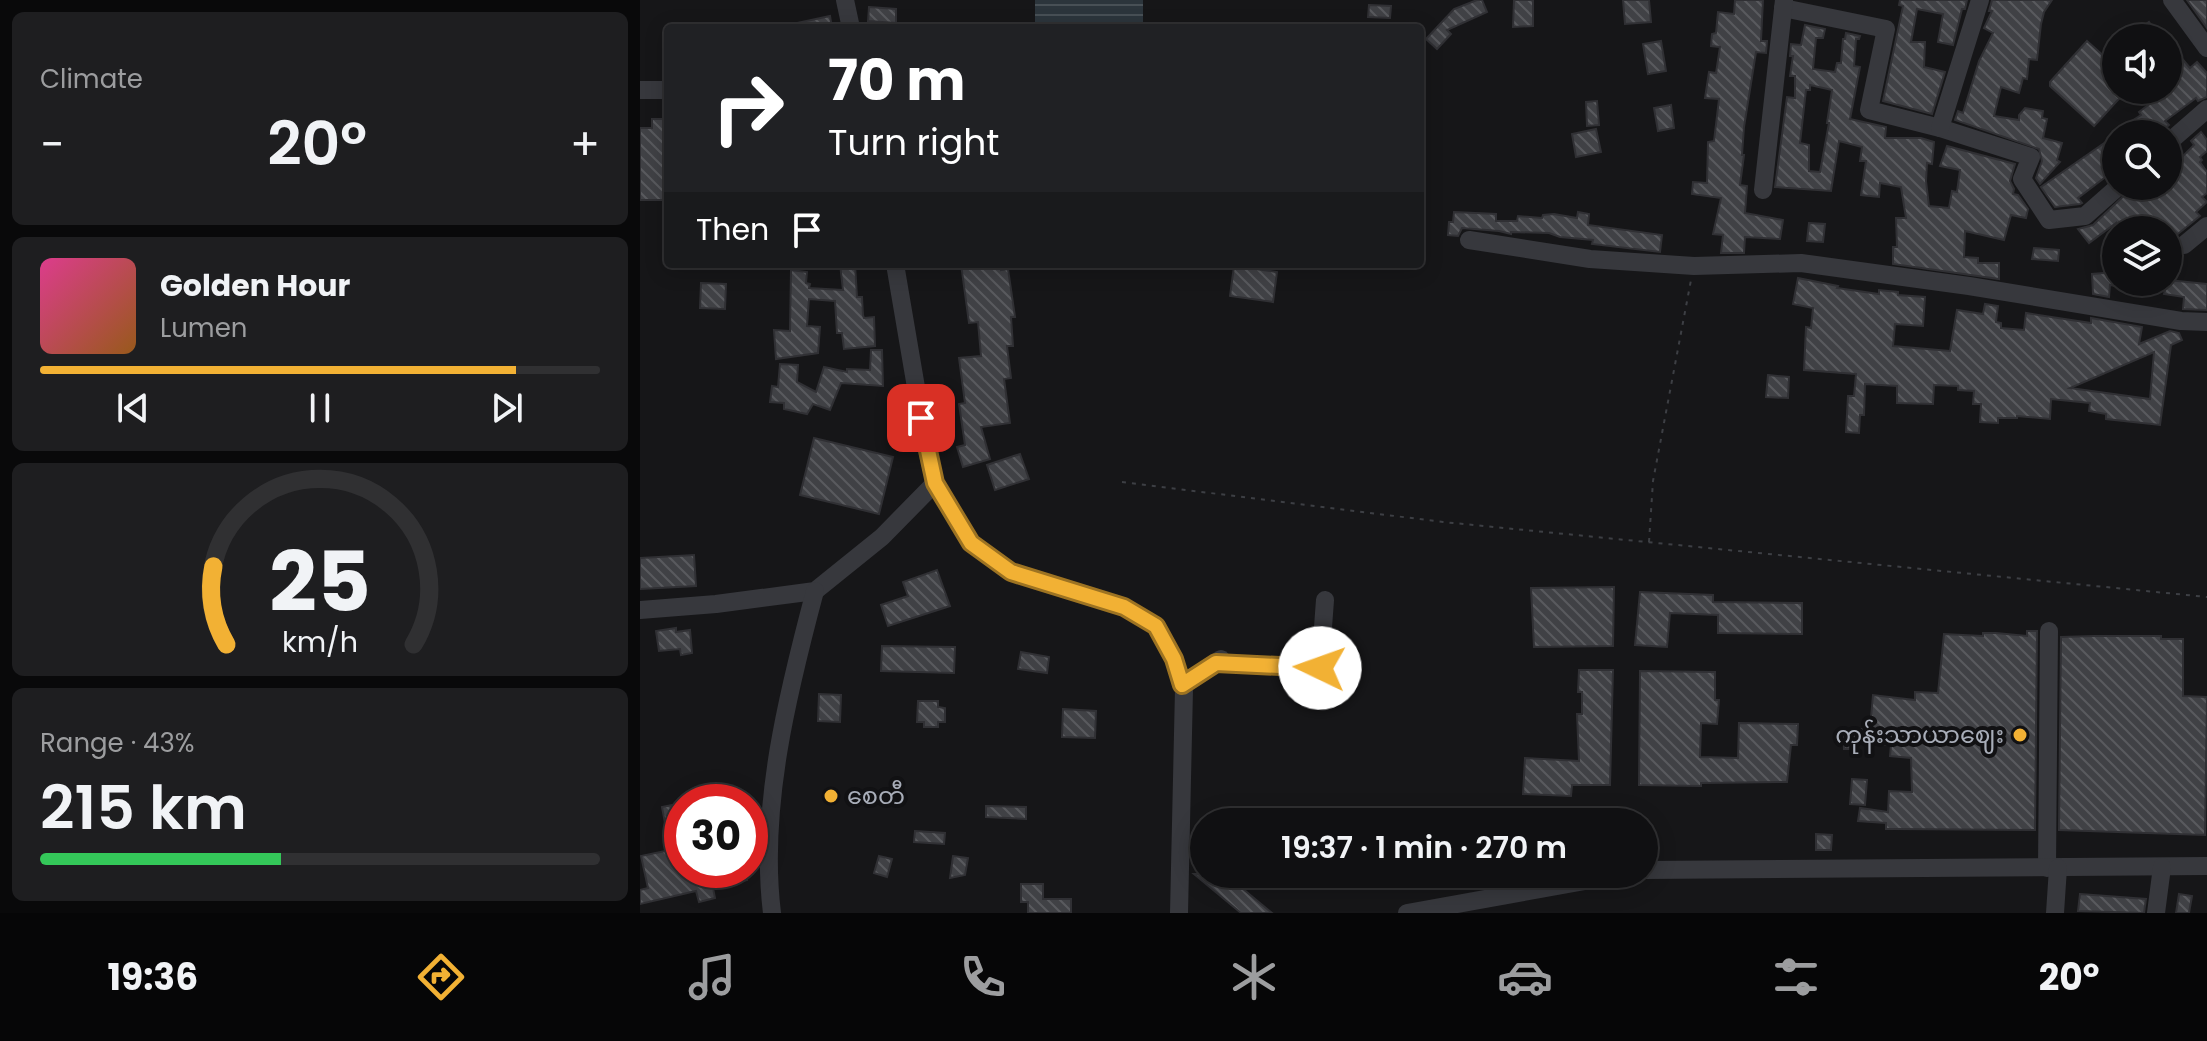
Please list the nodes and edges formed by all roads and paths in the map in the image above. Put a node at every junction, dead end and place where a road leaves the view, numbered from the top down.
1 (845, 0) edge
2 (1980, 0) edge
3 (2172, 0) edge
4 (1784, 4) edge
5 (850, 24) edge
6 (2207, 48) edge
7 (640, 90) edge
8 (664, 90) edge
9 (2207, 109) edge
10 (1940, 128) junction
11 (2182, 131) edge
12 (1763, 190) dead end
13 (2103, 200) edge
14 (2207, 226) edge
15 (1469, 240) dead end
16 (2184, 245) dead end
17 (1694, 266) junction
18 (896, 268) edge
19 (2207, 322) edge
20 (1122, 482) dead end
21 (935, 483) junction
22 (1649, 544) junction
23 (815, 591) junction
24 (2207, 597) edge
25 (1325, 600) dead end
26 (640, 610) edge
27 (2049, 631) dead end
28 (1182, 685) junction
29 (2207, 866) edge
30 (2162, 867) junction
31 (2052, 868) junction
32 (1658, 870) edge
33 (1546, 888) edge
34 (772, 913) edge
35 (1179, 913) edge
36 (1407, 913) edge
37 (2055, 913) edge
38 (2156, 913) edge

1 - 5 street
2 - 10 street
3 - 6 street
4 - 10 street
4 - 12 street
7 - 8 street
9 - 11 street
10 - 13 street
14 - 16 street
15 - 17 street
17 - 19 street
17 - 22 path
18 - 21 street
20 - 22 path
21 - 23 street
21 - 28 street
22 - 24 path
23 - 26 street
23 - 34 street
25 - 28 street
27 - 31 street
28 - 35 street
29 - 30 street
30 - 31 street
30 - 38 street
31 - 32 street
31 - 37 street
33 - 36 street

